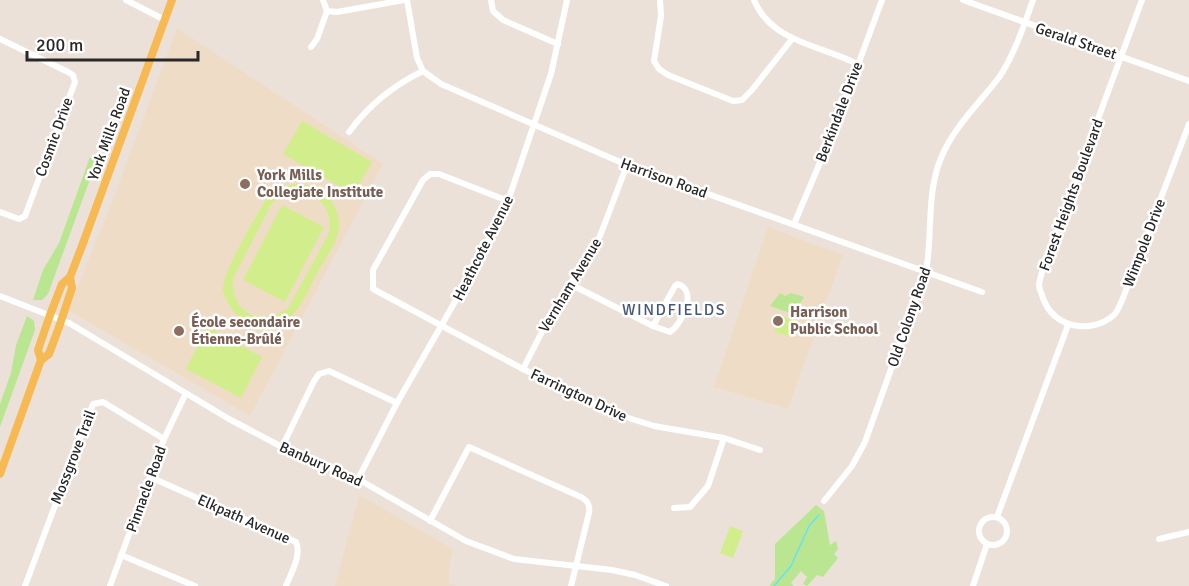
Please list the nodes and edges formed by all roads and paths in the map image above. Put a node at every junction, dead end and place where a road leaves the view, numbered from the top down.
1 (126, 0) edge
2 (172, 0) edge
3 (322, 0) edge
4 (405, 0) edge
5 (491, 0) edge
6 (567, 0) edge
7 (660, 0) edge
8 (754, 0) edge
9 (882, 0) edge
10 (963, 0) edge
11 (1033, 0) edge
12 (1142, 0) edge
13 (327, 11) junction
14 (165, 20) junction
15 (1025, 23) junction
16 (792, 39) junction
17 (1, 42) edge
18 (558, 44) junction
19 (311, 46) dead end
20 (1121, 57) junction
21 (857, 64) junction
22 (423, 71) junction
23 (1189, 81) edge
24 (535, 124) junction
25 (1189, 124) edge
26 (349, 132) dead end
27 (627, 165) junction
28 (508, 201) junction
29 (0, 212) edge
30 (794, 224) junction
31 (926, 271) junction
32 (70, 278) junction
33 (570, 284) junction
34 (982, 291) dead end
35 (0, 296) edge
36 (50, 315) junction
37 (62, 320) junction
38 (442, 325) junction
39 (1068, 325) junction
40 (653, 326) junction
41 (41, 360) junction
42 (523, 369) junction
43 (186, 393) junction
44 (397, 404) junction
45 (724, 438) junction
46 (164, 440) junction
47 (282, 447) junction
48 (760, 450) dead end
49 (0, 474) edge
50 (150, 477) junction
51 (357, 479) junction
52 (824, 501) dead end
53 (674, 508) dead end
54 (997, 517) junction
55 (430, 521) junction
56 (1189, 532) edge
57 (1159, 539) dead end
58 (987, 544) junction
59 (121, 555) junction
60 (576, 567) junction
61 (26, 586) edge
62 (110, 586) edge
63 (195, 586) edge
64 (286, 586) edge
65 (571, 586) edge
66 (666, 586) edge
67 (973, 586) edge

1 - 14 street
2 - 14 main road, York Mills Road
3 - 13 street
4 - 13 street
4 - 22 street
5 - 18 street
6 - 18 street, Heathcote Avenue
7 - 16 street
8 - 16 street
9 - 21 street, Berkindale Drive
10 - 15 street, Gerald Street
11 - 15 street, Old Colony Road
12 - 20 street, Forest Heights Boulevard
13 - 19 street
14 - 32 main road, York Mills Road
15 - 20 street, Gerald Street
15 - 31 street, Old Colony Road
16 - 21 street
17 - 29 street, Cosmic Drive
18 - 24 street, Heathcote Avenue
20 - 23 street, Gerald Street
20 - 39 street, Forest Heights Boulevard
21 - 30 street, Berkindale Drive
22 - 24 street, Harrison Road
22 - 26 street
24 - 27 street, Harrison Road
24 - 28 street, Heathcote Avenue
25 - 39 street, Wimpole Drive
27 - 30 street, Harrison Road
27 - 33 street, Vernham Avenue
28 - 38 street, Heathcote Avenue
28 - 38 street, Farrington Drive
30 - 31 street, Harrison Road
31 - 34 street, Harrison Road
31 - 52 street, Old Colony Road
32 - 36 main road, York Mills Road
32 - 37 main road, York Mills Road
33 - 40 street
33 - 42 street, Vernham Avenue
35 - 36 street, Banbury Road
36 - 37 street, Banbury Road
36 - 41 main road, York Mills Road
37 - 41 main road, York Mills Road
37 - 43 street, Banbury Road
38 - 42 street, Farrington Drive
38 - 44 street, Heathcote Avenue
39 - 54 street
40 - 40 street
41 - 49 main road, York Mills Road
42 - 45 street, Farrington Drive
43 - 46 street, Pinnacle Road
43 - 47 street, Banbury Road
44 - 47 street
44 - 51 street, Heathcote Avenue
45 - 48 street, Farrington Drive
45 - 53 street
46 - 50 street, Pinnacle Road
46 - 61 street, Mossgrove Trail
47 - 51 street, Banbury Road
50 - 59 street, Pinnacle Road
50 - 64 street, Elkpath Avenue
51 - 55 street, Banbury Road
54 - 58 street
54 - 58 street
55 - 60 street, Banbury Road
55 - 60 street
56 - 57 street
58 - 67 street
59 - 62 street, Pinnacle Road
59 - 63 street
60 - 65 street
60 - 66 street, Banbury Road

